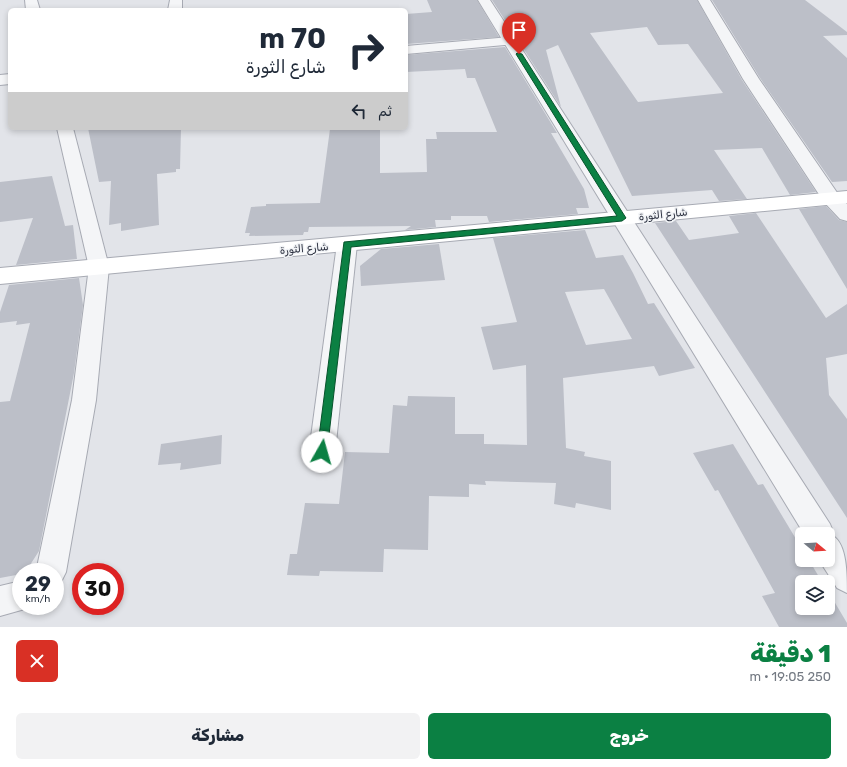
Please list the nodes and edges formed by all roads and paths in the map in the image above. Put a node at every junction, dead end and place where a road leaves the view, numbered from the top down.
1 (484, 0) edge
2 (704, 0) edge
3 (511, 41) junction
4 (408, 50) edge
5 (65, 130) edge
6 (839, 197) edge
7 (847, 215) edge
8 (622, 218) junction
9 (347, 244) junction
10 (99, 267) junction
11 (0, 276) edge
12 (322, 452) dead end
13 (816, 527) edge
14 (835, 559) edge
15 (54, 563) edge
16 (847, 578) edge
17 (12, 598) edge
18 (0, 601) edge

1 - 3 street
2 - 6 street
3 - 4 street
3 - 8 street
5 - 10 street
6 - 7 street
6 - 8 main road, شارع الثورة
8 - 9 main road, شارع الثورة
8 - 13 street
9 - 10 main road, شارع الثورة
9 - 12 street
10 - 11 main road, شارع الثورة
10 - 15 street
14 - 16 street
17 - 18 street

